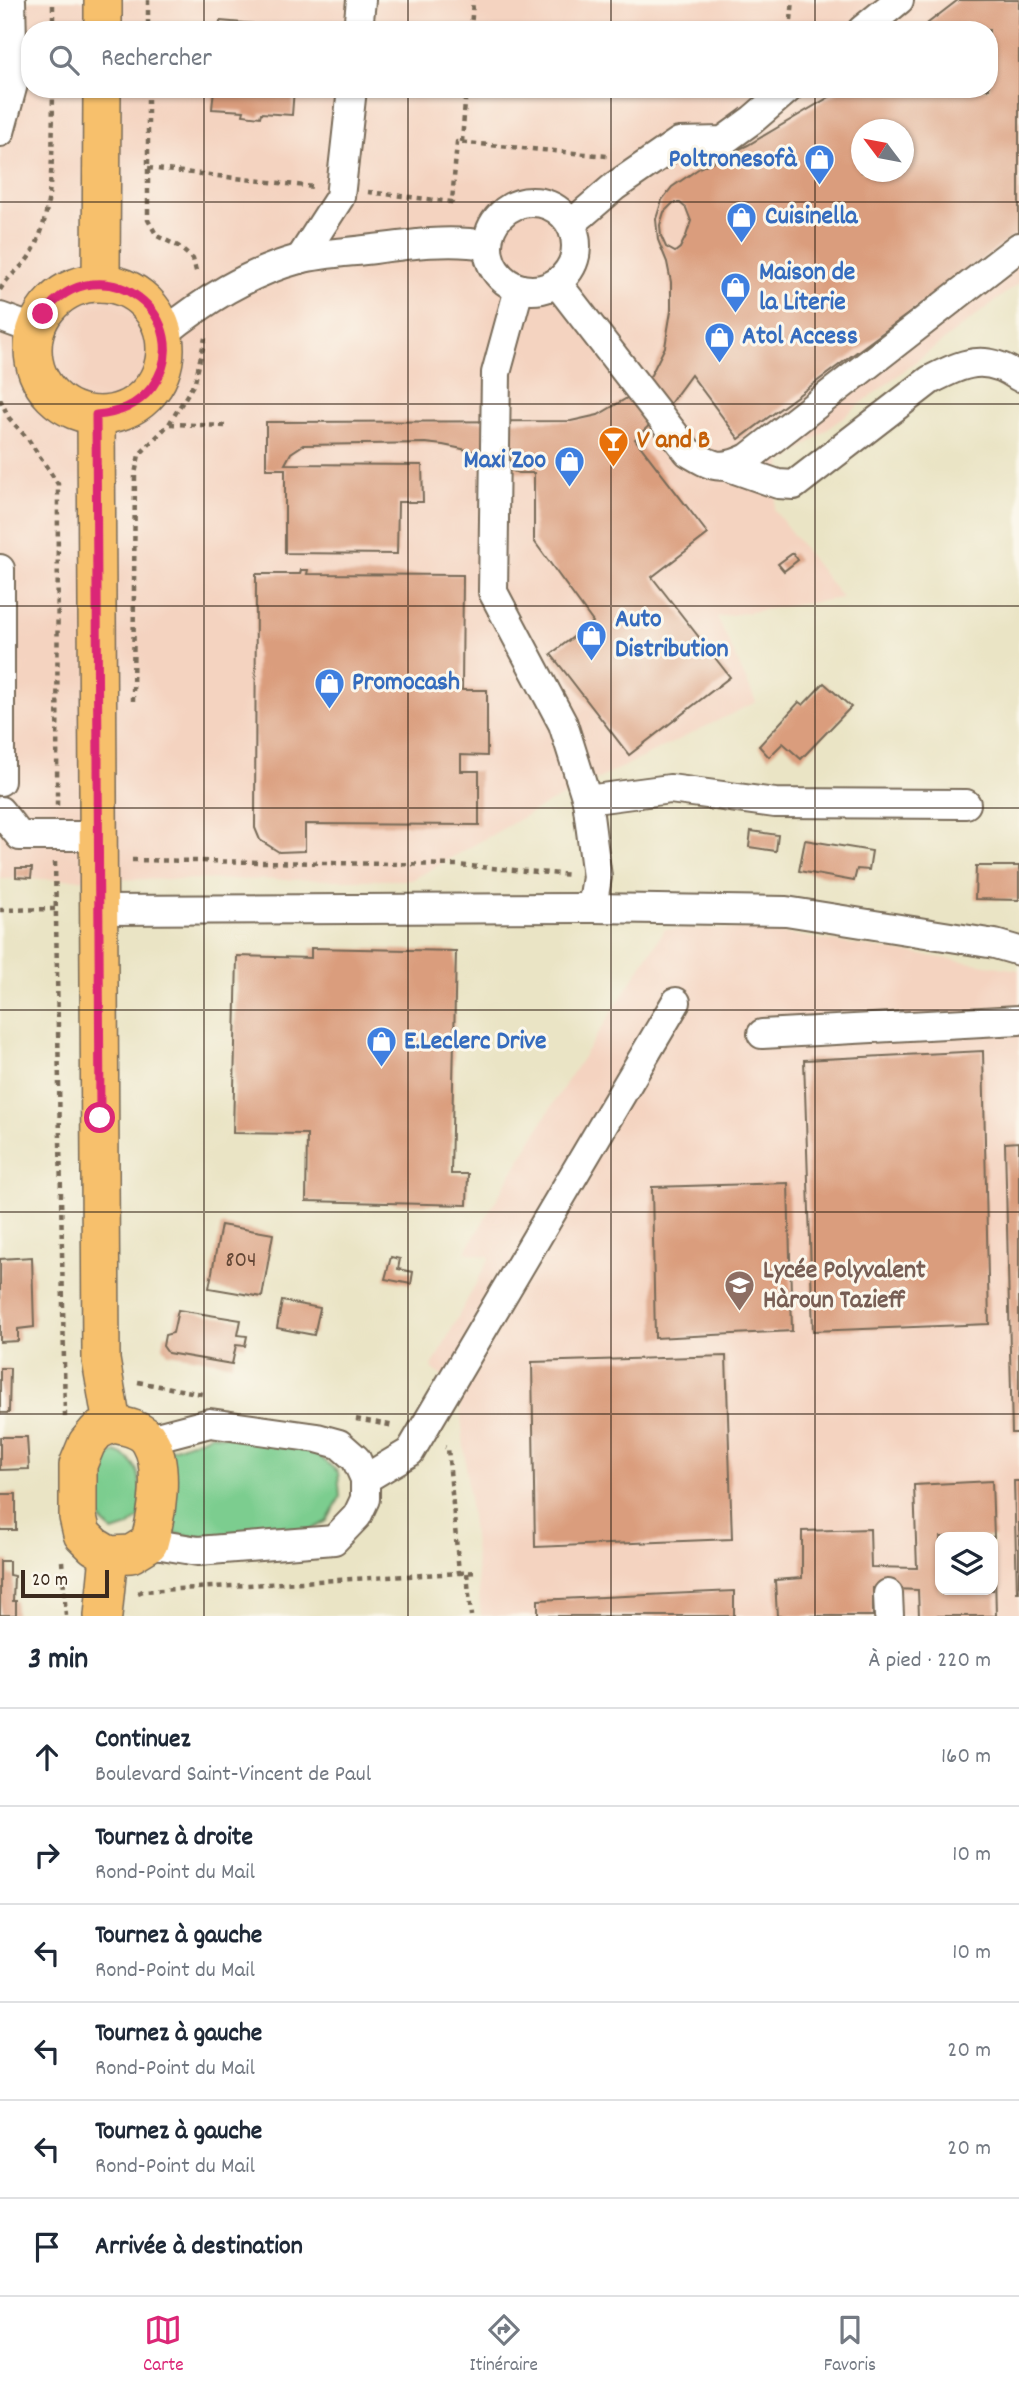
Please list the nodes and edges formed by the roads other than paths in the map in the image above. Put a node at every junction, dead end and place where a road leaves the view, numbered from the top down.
1 (11, 0) edge
2 (103, 0) edge
3 (361, 0) edge
4 (899, 0) edge
5 (103, 21) edge
6 (359, 21) edge
7 (873, 21) edge
8 (102, 98) edge
9 (351, 98) edge
10 (778, 98) edge
11 (0, 131) edge
12 (571, 224) junction
13 (487, 245) junction
14 (1019, 247) edge
15 (300, 259) junction
16 (101, 283) junction
17 (557, 283) junction
18 (519, 289) junction
19 (0, 317) edge
20 (36, 330) junction
21 (163, 334) junction
22 (1019, 377) edge
23 (96, 415) junction
24 (729, 467) junction
25 (0, 569) edge
26 (0, 781) edge
27 (587, 800) junction
28 (966, 804) dead end
29 (0, 811) edge
30 (99, 836) junction
31 (592, 908) junction
32 (99, 910) junction
33 (1019, 951) edge
34 (676, 1002) dead end
35 (1019, 1020) edge
36 (762, 1034) dead end
37 (112, 1424) junction
38 (149, 1439) junction
39 (365, 1479) junction
40 (149, 1543) junction
41 (109, 1555) junction
42 (103, 1616) edge

1 - 11 street
2 - 5 main road
3 - 6 street
4 - 7 street
8 - 16 main road
9 - 15 street
10 - 12 street
12 - 13 street
12 - 17 street
13 - 15 street
13 - 18 street
14 - 24 street
15 - 21 street
16 - 20 main road
16 - 21 main road
17 - 18 street
17 - 24 street
18 - 27 street
19 - 20 street
20 - 23 main road
21 - 23 main road
22 - 24 street
23 - 30 main road
25 - 26 street
27 - 28 street
27 - 31 street
29 - 30 street
30 - 32 main road
31 - 32 street
31 - 33 street
32 - 37 main road
34 - 39 street
35 - 36 street
37 - 38 main road
37 - 41 main road
38 - 39 street
38 - 40 main road
39 - 40 street
40 - 41 main road
41 - 42 main road

